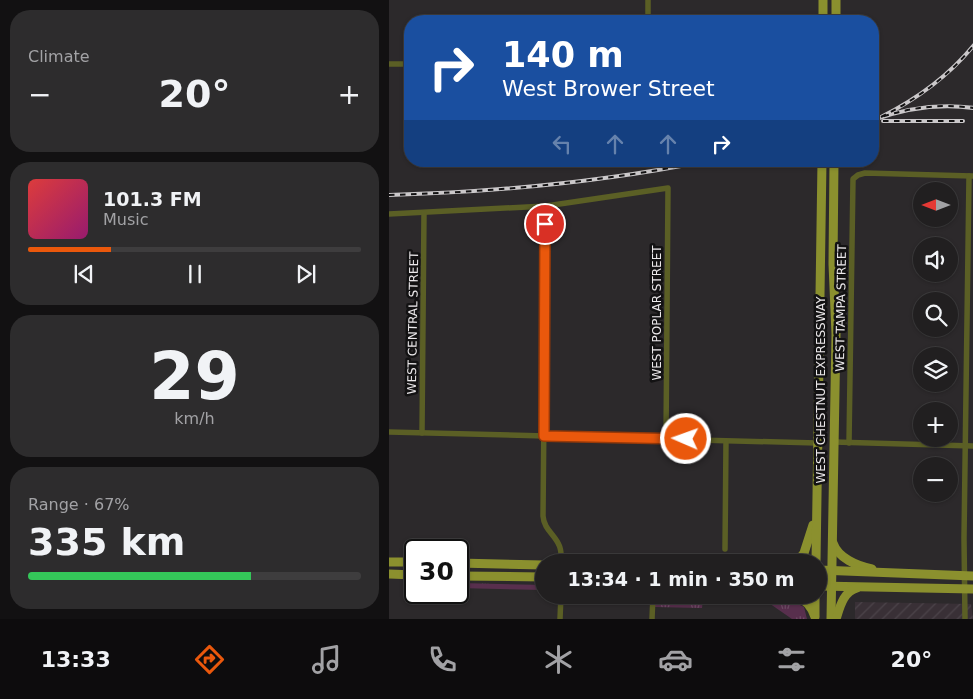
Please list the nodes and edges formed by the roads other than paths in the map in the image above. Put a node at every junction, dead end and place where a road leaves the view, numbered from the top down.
1 (648, 0) edge
2 (823, 0) edge
3 (836, 0) edge
4 (648, 15) edge
5 (823, 15) edge
6 (836, 15) edge
7 (389, 64) edge
8 (404, 64) edge
9 (822, 167) edge
10 (834, 167) edge
11 (971, 176) edge
12 (545, 206) junction
13 (425, 213) junction
14 (389, 214) edge
15 (389, 432) edge
16 (421, 433) junction
17 (544, 436) junction
18 (666, 439) junction
19 (726, 441) junction
20 (834, 442) junction
21 (817, 443) junction
22 (849, 443) junction
23 (965, 446) junction
24 (973, 446) edge
25 (816, 513) junction
26 (832, 533) junction
27 (725, 549) dead end
28 (560, 554) edge
29 (803, 554) edge
30 (816, 554) edge
31 (389, 562) edge
32 (404, 562) edge
33 (469, 563) edge
34 (535, 565) edge
35 (827, 570) edge
36 (831, 570) junction
37 (887, 573) junction
38 (389, 574) edge
39 (404, 575) edge
40 (469, 576) edge
41 (969, 576) edge
42 (535, 578) edge
43 (827, 586) edge
44 (831, 586) junction
45 (858, 588) junction
46 (969, 589) edge
47 (561, 604) edge
48 (652, 604) edge
49 (807, 604) edge
50 (815, 604) edge
51 (815, 618) edge
52 (560, 619) edge
53 (651, 619) edge
54 (831, 619) edge
55 (836, 619) edge
56 (965, 619) edge

1 - 4 street
2 - 5 main road
3 - 6 main road
7 - 8 street
9 - 21 main road, WEST CHESTNUT EXPRESSWAY
10 - 20 main road, WEST CHESTNUT EXPRESSWAY
11 - 22 street, WEST TAMPA STREET
11 - 23 street
12 - 13 street
12 - 17 street
12 - 18 street, WEST POPLAR STREET
13 - 14 street
13 - 16 street, WEST CENTRAL STREET
15 - 16 street
16 - 17 street
17 - 18 street
17 - 28 street
18 - 19 street
19 - 21 street
19 - 27 street
20 - 22 street
20 - 26 main road, WEST CHESTNUT EXPRESSWAY
21 - 25 main road, WEST CHESTNUT EXPRESSWAY
22 - 23 street
23 - 24 street
23 - 41 street
25 - 29 main road
25 - 30 main road, WEST CHESTNUT EXPRESSWAY
26 - 36 main road, WEST CHESTNUT EXPRESSWAY
26 - 37 main road
31 - 32 main road
33 - 34 main road
35 - 36 main road
36 - 37 main road
36 - 44 main road, WEST CHESTNUT EXPRESSWAY
37 - 41 main road
38 - 39 main road
40 - 42 main road
41 - 46 street
43 - 44 main road
44 - 45 main road
44 - 54 main road, WEST CHESTNUT EXPRESSWAY
45 - 46 main road
45 - 55 main road
46 - 56 street
47 - 52 street
48 - 53 street
49 - 51 main road
50 - 51 main road

